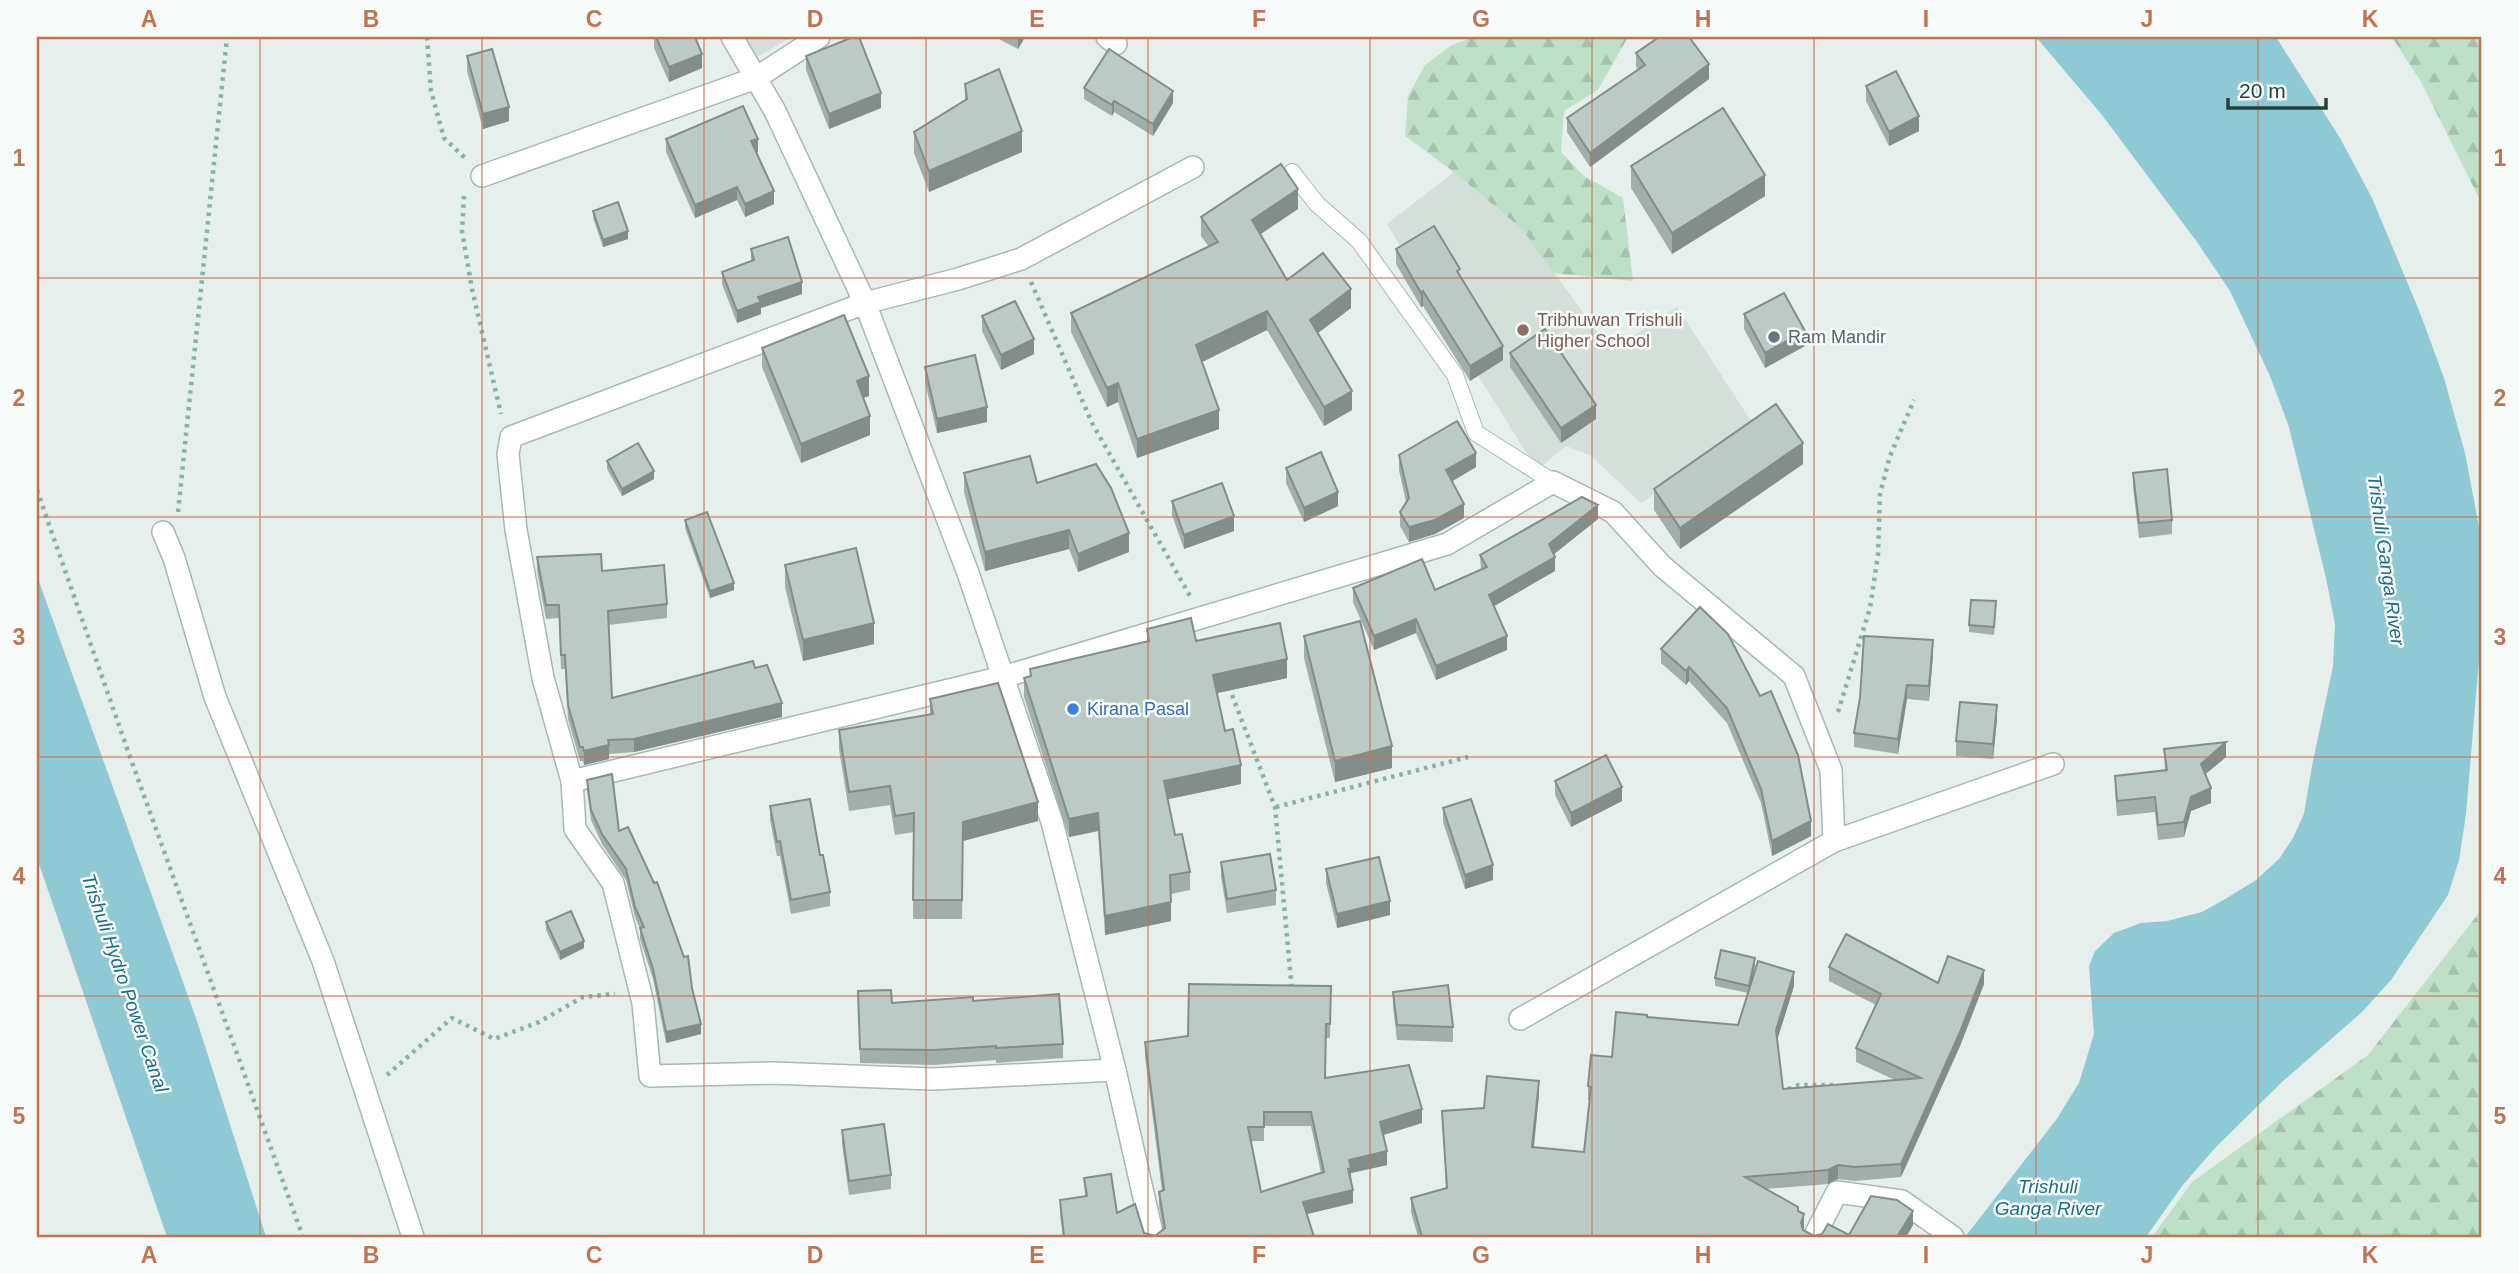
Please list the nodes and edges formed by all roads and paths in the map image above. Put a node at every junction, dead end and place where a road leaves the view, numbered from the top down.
1 (228, 37) edge
2 (427, 37) edge
3 (732, 37) edge
4 (819, 37) edge
5 (756, 78) junction
6 (1193, 167) dead end
7 (1292, 172) dead end
8 (474, 180) junction
9 (1021, 259) junction
10 (865, 303) junction
11 (1914, 400) dead end
12 (511, 438) junction
13 (1553, 482) junction
14 (37, 490) edge
15 (163, 532) dead end
16 (174, 558) junction
17 (1202, 618) junction
18 (1003, 677) junction
19 (1227, 681) edge
20 (1824, 753) junction
21 (1468, 757) dead end
22 (2053, 764) dead end
23 (572, 781) junction
24 (1275, 807) junction
25 (1834, 841) junction
26 (638, 983) junction
27 (1292, 996) edge
28 (1520, 1019) dead end
29 (1115, 1070) junction
30 (1846, 1085) edge
31 (1778, 1093) edge
32 (369, 1101) junction
33 (303, 1237) edge
34 (413, 1237) edge
35 (1153, 1237) edge
36 (1814, 1237) edge
37 (1952, 1237) edge

1 - 16 path
2 - 8 path
3 - 5 street
4 - 5 street
5 - 8 street
5 - 10 street
6 - 9 street
7 - 13 lane
8 - 12 path
9 - 10 street
9 - 17 path
10 - 12 street
10 - 18 street
11 - 20 path
12 - 23 street
13 - 17 street
13 - 20 street
14 - 33 path
15 - 16 street
16 - 32 street
17 - 18 street
18 - 23 street
18 - 29 street
19 - 24 path
20 - 25 street
21 - 24 path
22 - 25 street
23 - 26 street
24 - 27 path
25 - 28 street
26 - 29 street
26 - 32 path
29 - 35 street
30 - 31 path
32 - 34 street
36 - 37 street

